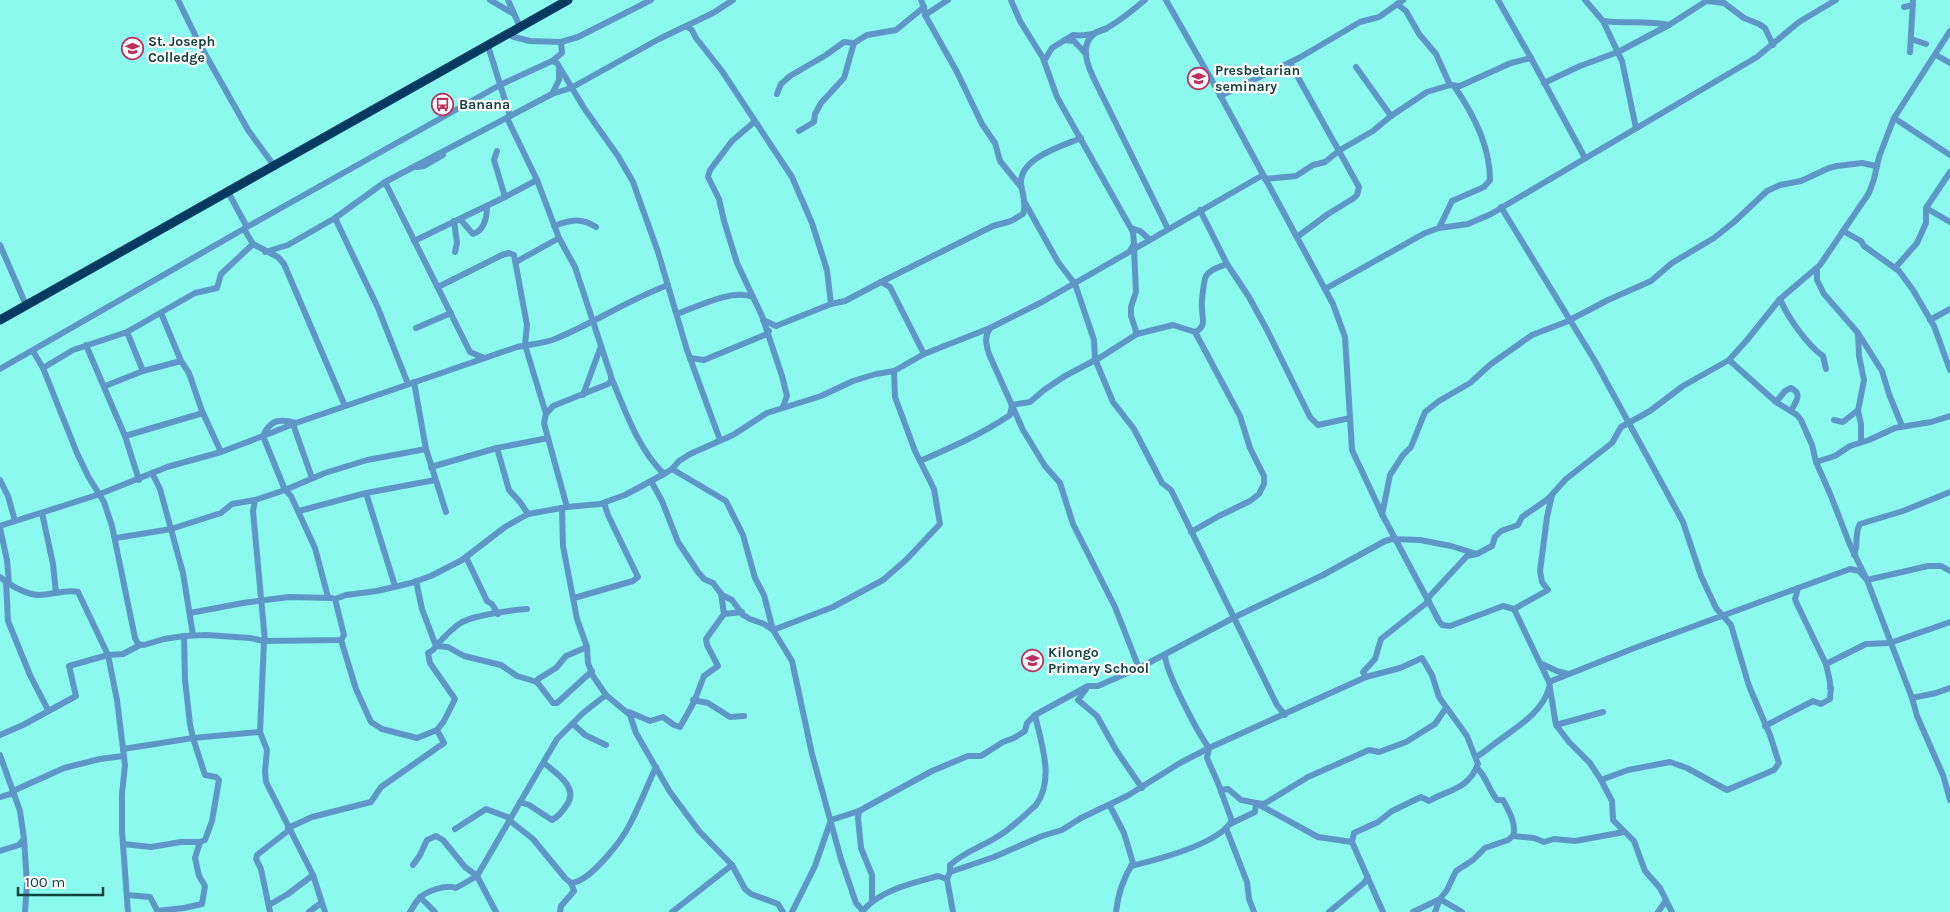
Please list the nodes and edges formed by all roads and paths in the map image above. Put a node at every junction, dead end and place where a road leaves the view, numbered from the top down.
1 (178, 0) edge
2 (490, 0) edge
3 (508, 0) edge
4 (568, 0) edge
5 (651, 0) edge
6 (733, 0) edge
7 (921, 0) edge
8 (948, 0) edge
9 (1011, 0) edge
10 (1145, 0) edge
11 (1166, 0) edge
12 (1498, 0) edge
13 (1585, 0) edge
14 (1707, 0) edge
15 (1836, 0) edge
16 (1400, 2) edge
17 (1723, 2) edge
18 (1913, 2) edge
19 (1904, 7) dead end
20 (925, 11) junction
21 (514, 14) junction
22 (698, 21) junction
23 (1603, 21) junction
24 (1669, 25) junction
25 (520, 27) junction
26 (687, 27) junction
27 (1106, 29) junction
28 (694, 32) junction
29 (1949, 33) edge
30 (508, 34) junction
31 (1911, 39) junction
32 (1065, 40) junction
33 (561, 42) junction
34 (1034, 42) junction
35 (854, 43) junction
36 (1926, 44) dead end
37 (1773, 45) junction
38 (488, 46) junction
39 (1052, 48) junction
40 (1618, 52) junction
41 (1910, 52) dead end
42 (1086, 54) junction
43 (1936, 55) junction
44 (1531, 58) junction
45 (552, 61) junction
46 (1044, 61) junction
47 (1290, 63) junction
48 (1950, 63) edge
49 (1356, 67) dead end
50 (558, 68) junction
51 (1544, 83) junction
52 (500, 85) junction
53 (1452, 85) junction
54 (571, 88) junction
55 (552, 94) junction
56 (777, 94) dead end
57 (1220, 96) junction
58 (1391, 116) junction
59 (508, 117) junction
60 (1894, 118) junction
61 (754, 120) junction
62 (1636, 128) junction
63 (799, 131) dead end
64 (1081, 138) junction
65 (1340, 150) junction
66 (497, 151) dead end
67 (1950, 154) edge
68 (1585, 158) junction
69 (1876, 166) junction
70 (274, 167) junction
71 (1950, 172) edge
72 (1264, 177) junction
73 (537, 180) junction
74 (385, 182) junction
75 (1022, 188) junction
76 (228, 192) junction
77 (506, 198) junction
78 (1024, 201) junction
79 (487, 206) junction
80 (1502, 208) junction
81 (1926, 208) junction
82 (1200, 210) junction
83 (335, 218) junction
84 (457, 220) junction
85 (1950, 222) edge
86 (554, 226) junction
87 (596, 227) dead end
88 (245, 228) junction
89 (1131, 228) junction
90 (1439, 228) junction
91 (1168, 229) junction
92 (1843, 232) junction
93 (1297, 237) junction
94 (559, 238) junction
95 (1149, 239) junction
96 (414, 241) junction
97 (253, 244) junction
98 (0, 245) edge
99 (1132, 251) junction
100 (265, 252) junction
101 (455, 252) dead end
102 (516, 262) junction
103 (1227, 264) junction
104 (1895, 268) junction
105 (1817, 269) junction
106 (892, 276) junction
107 (880, 282) junction
108 (1075, 284) junction
109 (668, 285) junction
110 (438, 287) junction
111 (890, 287) junction
112 (1325, 289) junction
113 (753, 297) junction
114 (1780, 299) junction
115 (831, 304) junction
116 (26, 305) junction
117 (1950, 310) edge
118 (161, 313) junction
119 (451, 313) junction
120 (677, 314) junction
121 (0, 320) edge
122 (763, 320) junction
123 (1569, 320) junction
124 (1930, 320) junction
125 (593, 321) junction
126 (776, 326) junction
127 (416, 328) dead end
128 (990, 328) junction
129 (127, 332) junction
130 (1195, 332) junction
131 (1858, 333) junction
132 (767, 334) junction
133 (1137, 334) junction
134 (601, 344) junction
135 (86, 345) junction
136 (525, 345) junction
137 (33, 351) junction
138 (470, 352) junction
139 (924, 354) junction
140 (486, 358) junction
141 (690, 358) junction
142 (1095, 359) junction
143 (1729, 360) junction
144 (181, 361) junction
145 (467, 366) junction
146 (43, 368) junction
147 (1826, 369) dead end
148 (1950, 369) edge
149 (0, 370) edge
150 (143, 371) junction
151 (894, 371) junction
152 (611, 376) junction
153 (411, 383) junction
154 (104, 386) junction
155 (583, 395) junction
156 (1776, 402) junction
157 (1012, 405) junction
158 (345, 406) junction
159 (783, 407) junction
160 (1858, 410) junction
161 (1791, 411) junction
162 (203, 413) junction
163 (546, 414) junction
164 (1950, 416) edge
165 (1350, 418) junction
166 (1834, 420) dead end
167 (1628, 422) junction
168 (295, 423) junction
169 (1902, 426) junction
170 (125, 436) junction
171 (263, 436) junction
172 (548, 438) junction
173 (720, 440) junction
174 (1862, 442) junction
175 (497, 448) junction
176 (426, 449) junction
177 (221, 452) junction
178 (652, 461) junction
179 (920, 461) junction
180 (1816, 462) junction
181 (432, 467) junction
182 (672, 469) junction
183 (152, 473) junction
184 (664, 474) junction
185 (312, 478) junction
186 (0, 480) edge
187 (139, 480) junction
188 (435, 480) junction
189 (653, 481) junction
190 (285, 490) junction
191 (1950, 492) edge
192 (366, 493) junction
193 (100, 494) junction
194 (1552, 494) junction
195 (255, 500) junction
196 (604, 503) junction
197 (564, 508) junction
198 (299, 511) junction
199 (446, 512) dead end
200 (42, 513) junction
201 (528, 514) junction
202 (1382, 514) junction
203 (15, 521) junction
204 (0, 527) edge
205 (170, 529) junction
206 (1191, 532) junction
207 (116, 538) junction
208 (1395, 539) junction
209 (1477, 554) junction
210 (1855, 556) junction
211 (466, 557) junction
212 (1850, 568) junction
213 (1950, 571) edge
214 (0, 577) edge
215 (1867, 580) junction
216 (416, 581) junction
217 (8, 583) junction
218 (395, 586) junction
219 (1798, 588) junction
220 (3, 591) edge
221 (1786, 592) junction
222 (56, 593) junction
223 (721, 593) junction
224 (328, 597) junction
225 (574, 598) junction
226 (336, 599) junction
227 (1429, 599) junction
228 (1795, 599) junction
229 (260, 601) junction
230 (527, 609) dead end
231 (1514, 609) junction
232 (742, 612) junction
233 (190, 613) junction
234 (498, 614) junction
235 (724, 614) junction
236 (1722, 616) junction
237 (1235, 617) junction
238 (1950, 622) edge
239 (773, 630) junction
240 (193, 635) junction
241 (184, 636) junction
242 (341, 640) junction
243 (265, 641) junction
244 (1890, 643) junction
245 (140, 645) junction
246 (436, 646) junction
247 (587, 647) junction
248 (108, 655) junction
249 (1165, 655) junction
250 (1541, 663) junction
251 (1826, 664) junction
252 (1140, 668) junction
253 (592, 671) junction
254 (1569, 674) junction
255 (1366, 677) junction
256 (537, 682) junction
257 (1550, 685) junction
258 (1088, 686) junction
259 (1950, 688) edge
260 (606, 695) junction
261 (1912, 698) junction
262 (693, 700) junction
263 (1446, 708) junction
264 (48, 710) junction
265 (628, 712) junction
266 (1603, 712) dead end
267 (1035, 715) junction
268 (1286, 715) junction
269 (744, 716) dead end
270 (573, 724) junction
271 (1556, 724) junction
272 (1765, 726) junction
273 (437, 730) junction
274 (260, 732) junction
275 (0, 735) edge
276 (193, 738) junction
277 (606, 745) dead end
278 (1209, 748) junction
279 (123, 752) junction
280 (0, 755) edge
281 (1476, 757) junction
282 (544, 763) junction
283 (656, 767) junction
284 (1477, 768) junction
285 (1601, 780) junction
286 (1142, 788) junction
287 (1221, 790) junction
288 (13, 792) junction
289 (0, 798) edge
290 (1950, 800) edge
291 (520, 802) junction
292 (1256, 803) junction
293 (1111, 804) junction
294 (859, 811) junction
295 (509, 819) junction
296 (831, 820) junction
297 (1228, 826) junction
298 (288, 828) junction
299 (455, 829) dead end
300 (1624, 832) junction
301 (1513, 836) junction
302 (24, 839) junction
303 (200, 842) junction
304 (1352, 842) junction
305 (123, 844) junction
306 (0, 851) edge
307 (413, 865) dead end
308 (732, 865) junction
309 (1131, 866) junction
310 (313, 875) junction
311 (477, 876) junction
312 (948, 876) junction
313 (1368, 877) junction
314 (571, 883) junction
315 (127, 896) junction
316 (420, 897) junction
317 (1440, 899) junction
318 (872, 900) junction
319 (1665, 902) junction
320 (321, 903) junction
321 (270, 909) edge
322 (158, 911) edge
323 (25, 912) edge
324 (128, 912) edge
325 (309, 912) edge
326 (325, 912) edge
327 (410, 912) edge
328 (435, 912) edge
329 (496, 912) edge
330 (560, 912) edge
331 (672, 912) edge
332 (783, 912) edge
333 (792, 912) edge
334 (863, 912) edge
335 (953, 912) edge
336 (1116, 912) edge
337 (1254, 912) edge
338 (1329, 912) edge
339 (1383, 912) edge
340 (1413, 912) edge
341 (1435, 912) edge
342 (1462, 912) edge
343 (1658, 912) edge
344 (1672, 912) edge

1 - 70 street
2 - 21 street
3 - 21 street
4 - 25 highway
5 - 33 street
6 - 22 street
7 - 20 street
8 - 20 street
9 - 34 street
10 - 27 street
11 - 57 street
12 - 44 street
13 - 23 street
14 - 17 street
14 - 24 street
15 - 37 street
16 - 47 street
16 - 53 street
17 - 37 street
18 - 19 street
18 - 31 street
20 - 35 street
20 - 75 street
21 - 25 street
22 - 26 street
22 - 28 street
23 - 24 street
23 - 40 street
24 - 40 street
25 - 30 highway
26 - 28 street
26 - 54 street
27 - 32 street
27 - 42 street
28 - 61 street
29 - 43 street
30 - 33 street
30 - 38 highway
31 - 36 street
31 - 41 street
32 - 39 street
32 - 42 street
33 - 45 street
34 - 39 street
34 - 46 street
35 - 56 street
35 - 63 street
37 - 62 street
38 - 52 street
38 - 70 highway
39 - 46 street
40 - 51 street
40 - 62 street
42 - 91 street
43 - 48 street
43 - 60 street
44 - 51 street
44 - 53 street
45 - 50 street
45 - 52 street
46 - 64 street
47 - 57 street
47 - 65 street
49 - 58 street
50 - 54 street
50 - 55 street
51 - 68 street
52 - 59 street
52 - 88 street
53 - 58 street
53 - 90 street
54 - 55 street
54 - 109 street
55 - 59 street
57 - 72 street
58 - 65 street
59 - 73 street
59 - 74 street
60 - 67 street
60 - 69 street
61 - 113 street
61 - 115 street
62 - 68 street
64 - 75 street
64 - 89 street
65 - 72 street
65 - 93 street
66 - 77 street
68 - 80 street
69 - 92 street
69 - 123 street
70 - 76 highway
71 - 81 street
72 - 82 street
72 - 93 street
73 - 77 street
73 - 86 street
74 - 83 street
74 - 96 street
75 - 78 street
76 - 88 street
76 - 116 highway
77 - 79 street
78 - 106 street
78 - 108 street
79 - 84 street
79 - 84 street
80 - 90 street
80 - 123 street
81 - 85 street
81 - 104 street
82 - 91 street
82 - 103 street
83 - 100 street
83 - 153 street
84 - 96 street
84 - 101 street
86 - 87 street
86 - 94 street
88 - 97 street
88 - 137 street
89 - 95 street
89 - 99 street
90 - 112 street
91 - 95 street
92 - 104 street
92 - 105 street
93 - 112 street
94 - 102 street
94 - 125 street
95 - 99 street
96 - 110 street
97 - 100 street
97 - 118 street
98 - 116 street
99 - 108 street
99 - 133 street
100 - 158 street
102 - 110 street
102 - 136 street
103 - 130 street
103 - 165 street
104 - 124 street
105 - 114 street
105 - 131 street
106 - 107 street
106 - 111 street
107 - 111 street
107 - 115 street
108 - 128 street
108 - 142 street
109 - 120 street
109 - 125 street
110 - 119 street
111 - 139 street
112 - 165 street
113 - 120 street
113 - 122 street
114 - 143 street
114 - 147 street
115 - 126 street
116 - 121 highway
117 - 124 street
118 - 129 street
118 - 144 street
119 - 127 street
119 - 138 street
120 - 141 street
122 - 126 street
122 - 132 street
123 - 167 street
123 - 202 street
124 - 148 street
125 - 134 street
125 - 136 street
126 - 132 street
128 - 139 street
128 - 157 street
129 - 135 street
129 - 150 street
130 - 133 street
130 - 206 street
131 - 160 street
131 - 169 street
132 - 141 street
132 - 159 street
133 - 142 street
134 - 152 street
134 - 155 street
135 - 146 street
135 - 154 street
136 - 140 street
136 - 163 street
137 - 146 street
137 - 149 street
138 - 140 street
138 - 145 street
139 - 151 street
140 - 145 street
141 - 173 street
142 - 157 street
142 - 206 street
143 - 156 street
143 - 167 street
144 - 150 street
144 - 162 street
145 - 153 street
146 - 193 street
150 - 154 street
151 - 159 street
151 - 179 street
152 - 155 street
152 - 178 street
153 - 158 street
153 - 176 street
154 - 170 street
155 - 163 street
156 - 161 street
156 - 161 street
157 - 179 street
157 - 252 street
158 - 168 street
159 - 173 street
160 - 166 street
160 - 174 street
161 - 180 street
162 - 170 street
162 - 177 street
163 - 172 street
164 - 169 street
165 - 202 street
167 - 194 street
167 - 236 street
168 - 171 street
168 - 185 street
169 - 174 street
170 - 187 street
171 - 177 street
171 - 190 street
172 - 175 street
172 - 197 street
173 - 182 street
174 - 180 street
175 - 181 street
175 - 201 street
176 - 181 street
176 - 185 street
177 - 183 street
178 - 184 street
178 - 189 street
179 - 239 street
180 - 210 street
181 - 188 street
182 - 184 street
182 - 239 street
183 - 187 street
183 - 205 street
184 - 189 street
185 - 190 street
186 - 203 street
187 - 193 street
188 - 192 street
188 - 199 street
189 - 196 street
189 - 223 street
190 - 195 street
190 - 198 street
191 - 210 street
192 - 198 street
192 - 218 street
193 - 200 street
193 - 207 street
194 - 209 street
194 - 231 street
195 - 205 street
195 - 229 street
196 - 197 street
196 - 225 street
197 - 201 street
197 - 225 street
198 - 224 street
200 - 203 street
200 - 222 street
201 - 211 street
202 - 208 street
203 - 204 street
204 - 217 street
205 - 207 street
205 - 233 street
206 - 237 street
207 - 245 street
208 - 209 street
208 - 227 street
208 - 237 street
209 - 227 street
210 - 212 street
210 - 215 street
211 - 216 street
211 - 234 street
212 - 215 street
212 - 219 street
213 - 215 street
214 - 217 street
215 - 244 street
216 - 218 street
216 - 246 street
217 - 220 street
217 - 222 street
218 - 226 street
219 - 221 street
219 - 228 street
220 - 264 street
221 - 228 street
221 - 236 street
222 - 248 street
223 - 232 street
223 - 235 street
224 - 226 street
224 - 229 street
225 - 247 street
226 - 242 street
227 - 231 street
227 - 255 street
228 - 251 street
229 - 233 street
229 - 243 street
230 - 234 street
231 - 250 street
232 - 235 street
232 - 239 street
233 - 240 street
234 - 246 street
235 - 262 street
236 - 254 street
236 - 272 street
237 - 249 street
237 - 268 street
238 - 244 street
239 - 296 street
240 - 241 street
240 - 243 street
241 - 245 street
241 - 276 street
242 - 243 street
242 - 273 street
243 - 274 street
244 - 251 street
244 - 261 street
245 - 248 street
246 - 256 street
246 - 273 street
247 - 253 street
247 - 256 street
248 - 264 street
248 - 279 street
249 - 252 street
249 - 278 street
250 - 254 street
250 - 257 street
251 - 272 street
252 - 258 street
253 - 256 street
253 - 260 street
254 - 257 street
255 - 263 street
255 - 268 street
257 - 271 street
257 - 281 street
258 - 267 street
258 - 286 street
259 - 261 street
260 - 265 street
260 - 270 street
261 - 290 street
262 - 265 street
262 - 269 street
263 - 281 street
263 - 292 street
264 - 275 street
265 - 283 street
266 - 271 street
267 - 294 street
267 - 312 street
268 - 278 street
270 - 277 street
270 - 282 street
271 - 285 street
272 - 285 street
273 - 298 street
274 - 276 street
274 - 298 street
276 - 279 street
276 - 303 street
278 - 286 street
278 - 287 street
279 - 288 street
279 - 305 street
280 - 288 street
281 - 284 street
282 - 291 street
282 - 291 street
283 - 308 street
283 - 314 street
284 - 301 street
284 - 304 street
285 - 300 street
286 - 293 street
287 - 292 street
287 - 297 street
288 - 289 street
288 - 302 street
291 - 295 street
292 - 297 street
292 - 304 street
293 - 309 street
293 - 312 street
294 - 296 street
294 - 318 street
295 - 299 street
295 - 311 street
295 - 314 street
296 - 333 street
296 - 334 street
297 - 309 street
297 - 337 street
298 - 310 street
298 - 321 street
300 - 301 street
300 - 319 street
301 - 317 street
302 - 306 street
302 - 323 street
303 - 305 street
303 - 322 street
304 - 313 street
305 - 315 street
307 - 311 street
308 - 331 street
308 - 332 street
309 - 336 street
310 - 320 street
310 - 321 street
311 - 316 street
311 - 329 street
312 - 318 street
312 - 335 street
313 - 338 street
313 - 339 street
314 - 330 street
315 - 322 street
315 - 324 street
316 - 327 street
316 - 328 street
317 - 340 street
317 - 341 street
317 - 342 street
318 - 334 street
319 - 343 street
319 - 344 street
320 - 325 street
320 - 326 street

